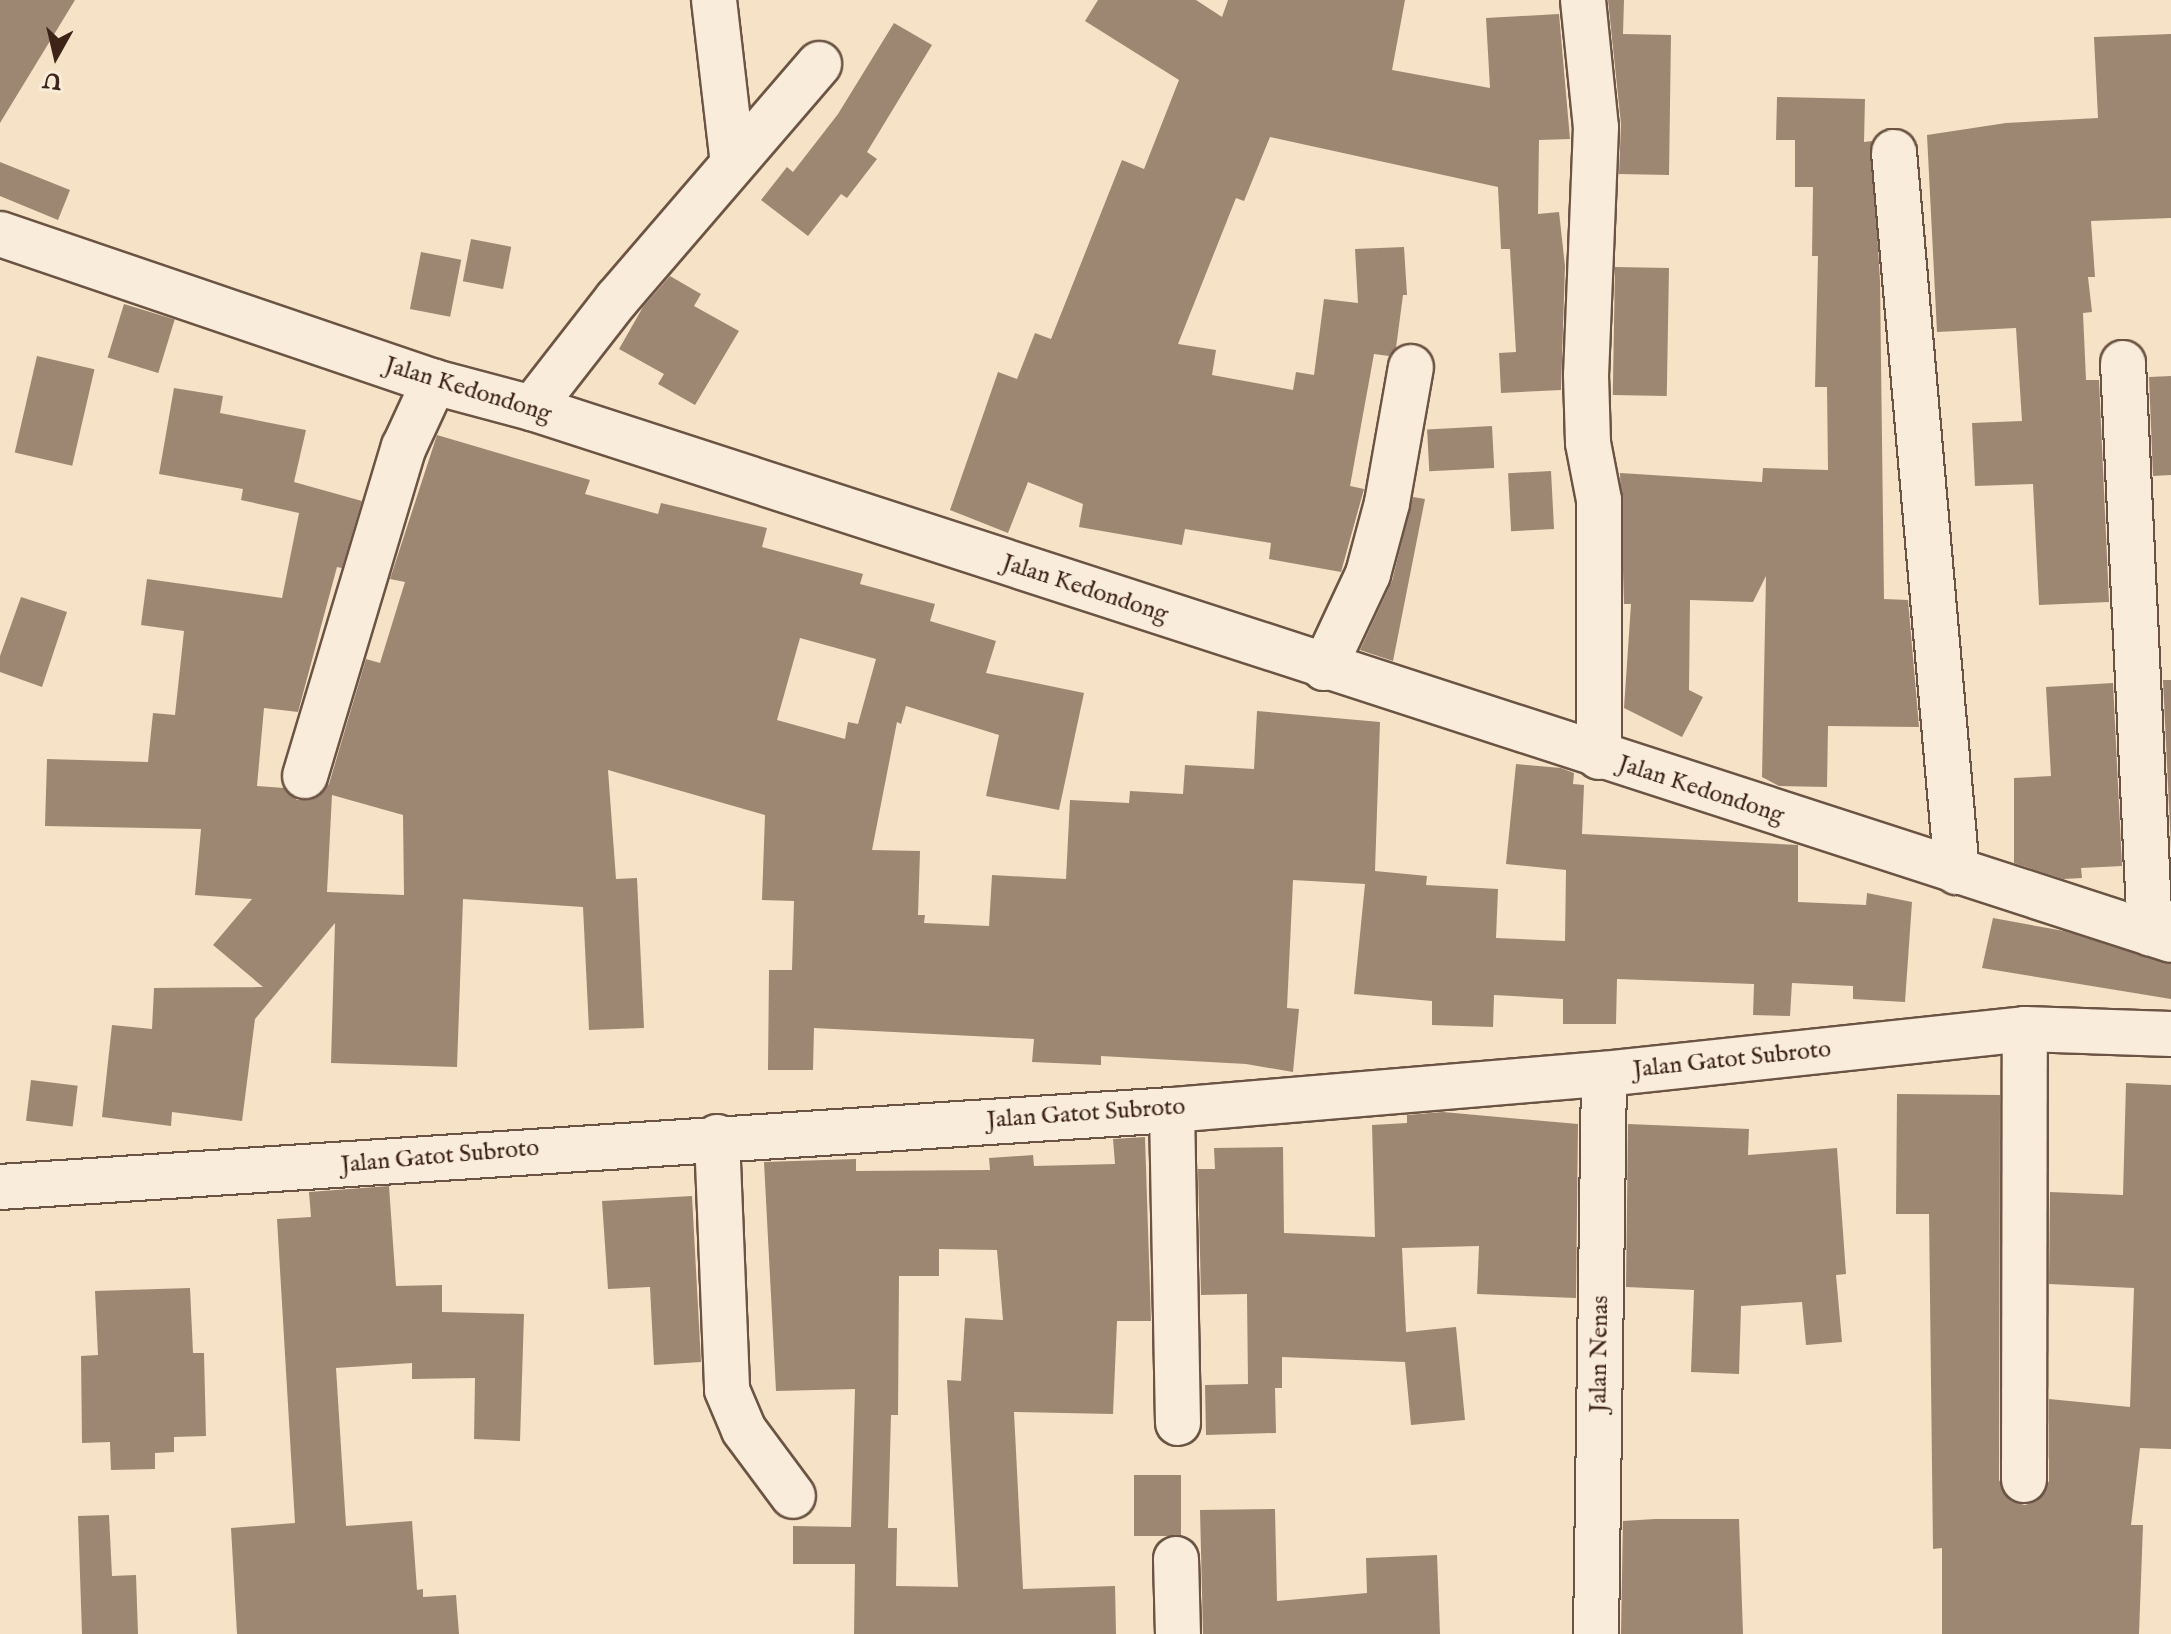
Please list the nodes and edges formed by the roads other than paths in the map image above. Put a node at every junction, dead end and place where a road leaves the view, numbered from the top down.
1 (714, 0) edge
2 (1583, 0) edge
3 (819, 64) dead end
4 (1894, 152) dead end
5 (733, 163) junction
6 (0, 234) edge
7 (2123, 363) dead end
8 (1411, 367) dead end
9 (434, 382) junction
10 (532, 408) junction
11 (1324, 668) junction
12 (1599, 757) junction
13 (305, 776) dead end
14 (1957, 872) junction
15 (2160, 937) edge
16 (2025, 1029) junction
17 (2171, 1034) edge
18 (1604, 1074) junction
19 (1172, 1110) junction
20 (717, 1137) junction
21 (0, 1187) edge
22 (1178, 1423) dead end
23 (2024, 1480) dead end
24 (793, 1496) dead end
25 (1176, 1559) dead end
26 (1178, 1634) edge
27 (1596, 1634) edge

1 - 5 street
2 - 12 street
3 - 5 street
4 - 14 street
5 - 10 street
6 - 9 street, Jalan Kedondong
7 - 15 street
8 - 11 street
9 - 10 street, Jalan Kedondong
9 - 13 street
10 - 11 street, Jalan Kedondong
11 - 12 street, Jalan Kedondong
12 - 14 street, Jalan Kedondong
14 - 15 street, Jalan Kedondong
16 - 17 street, Jalan Gatot Subroto
16 - 18 street, Jalan Gatot Subroto
16 - 23 street
18 - 19 street, Jalan Gatot Subroto
18 - 27 street, Jalan Nenas
19 - 20 street, Jalan Gatot Subroto
19 - 22 street
20 - 21 street, Jalan Gatot Subroto
20 - 24 street
25 - 26 street

